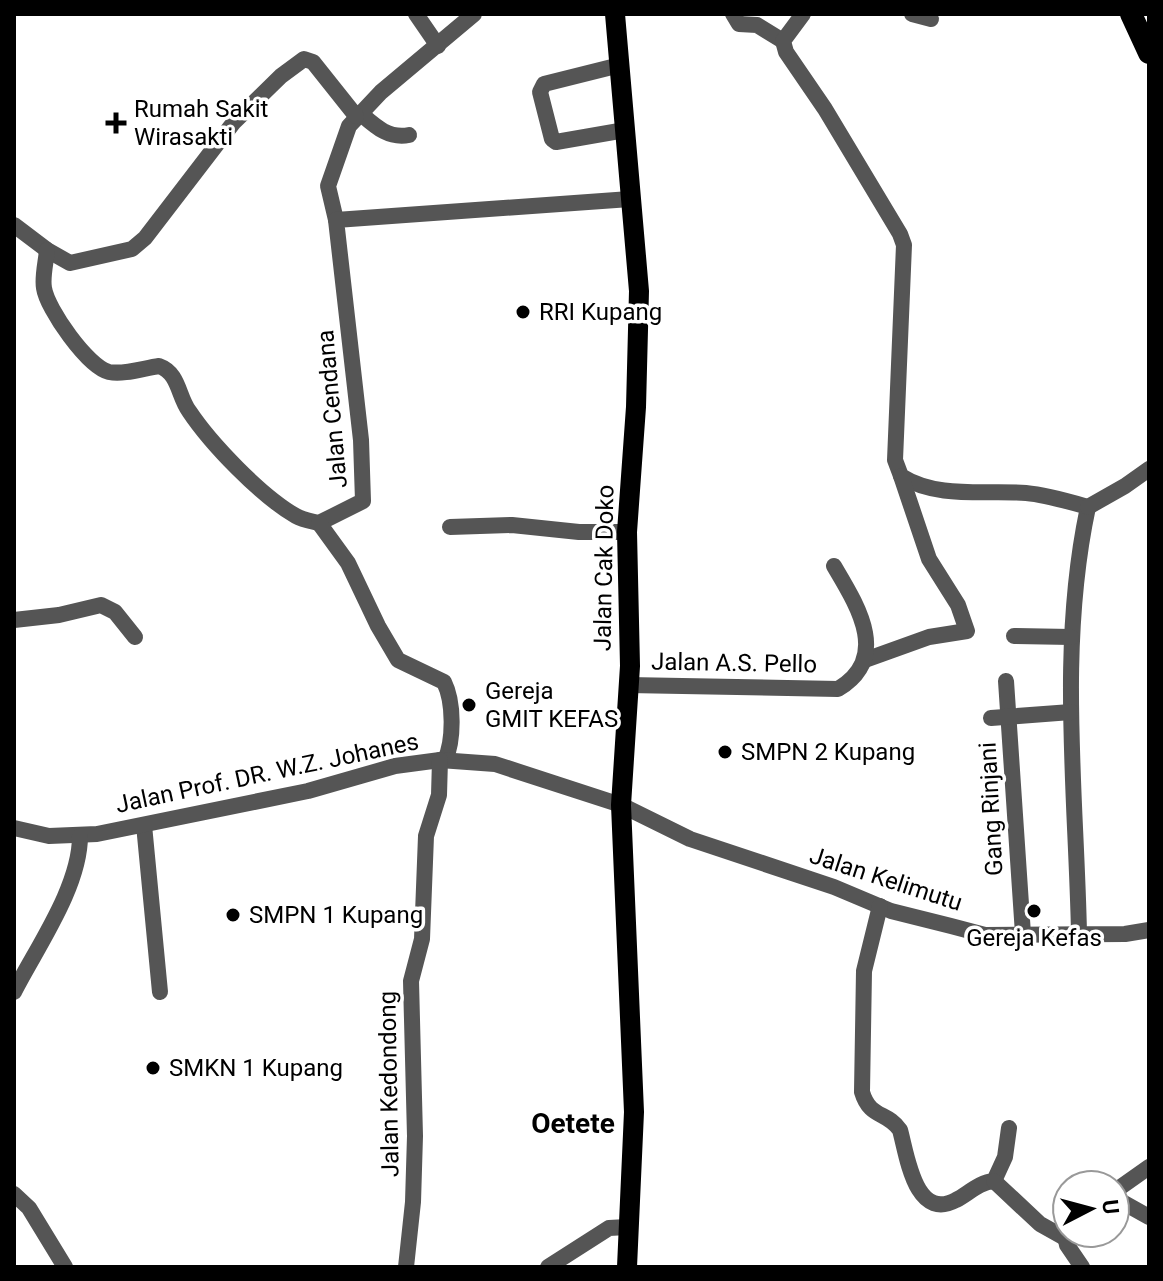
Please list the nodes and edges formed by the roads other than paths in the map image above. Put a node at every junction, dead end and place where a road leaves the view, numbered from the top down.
1 (416, 14) edge
2 (474, 14) edge
3 (615, 14) edge
4 (733, 14) edge
5 (803, 14) edge
6 (912, 14) edge
7 (1131, 14) edge
8 (931, 19) dead end
9 (783, 41) junction
10 (438, 46) junction
11 (1149, 53) edge
12 (620, 65) junction
13 (358, 115) junction
14 (625, 130) junction
15 (409, 135) dead end
16 (630, 199) junction
17 (336, 220) junction
18 (14, 225) edge
19 (47, 250) junction
20 (1149, 469) edge
21 (901, 476) junction
22 (1088, 507) junction
23 (319, 523) junction
24 (450, 527) dead end
25 (627, 532) junction
26 (834, 566) dead end
27 (14, 620) edge
28 (1014, 636) dead end
29 (135, 637) dead end
30 (1071, 637) junction
31 (865, 660) junction
32 (1006, 681) dead end
33 (628, 685) junction
34 (1071, 712) junction
35 (1010, 717) junction
36 (991, 718) dead end
37 (443, 760) junction
38 (621, 805) junction
39 (144, 825) junction
40 (14, 828) edge
41 (80, 836) junction
42 (880, 906) junction
43 (1149, 930) edge
44 (1079, 933) junction
45 (1023, 934) junction
46 (14, 992) edge
47 (160, 992) dead end
48 (1009, 1128) dead end
49 (1149, 1167) edge
50 (1131, 1180) edge
51 (994, 1181) junction
52 (14, 1194) edge
53 (1131, 1205) edge
54 (1149, 1217) edge
55 (627, 1227) junction
56 (1051, 1227) edge
57 (65, 1267) edge
58 (406, 1267) edge
59 (548, 1267) edge
60 (627, 1267) edge

1 - 10 street
2 - 10 street, Jalan Cendana
3 - 12 main road, Jalan Cak Doko
4 - 9 street
5 - 9 street
6 - 8 street
7 - 11 highway
9 - 21 street
10 - 13 street, Jalan Cendana
12 - 14 main road, Jalan Cak Doko
12 - 14 street
13 - 15 street
13 - 17 street, Jalan Cendana
13 - 19 street
14 - 16 main road, Jalan Cak Doko
16 - 17 street
16 - 25 main road, Jalan Cak Doko
17 - 23 street, Jalan Cendana
18 - 19 street
19 - 23 street, Jalan Cendana
20 - 22 street
21 - 22 street
21 - 31 street
22 - 30 street
23 - 37 street, Jalan Kedondong
24 - 25 street
25 - 33 main road, Jalan Cak Doko
26 - 31 street
27 - 29 street
28 - 30 street
30 - 34 street
31 - 33 street, Jalan A.S. Pello
32 - 35 street, Gang Rinjani
33 - 38 main road, Jalan Cak Doko
34 - 35 street
34 - 44 street
35 - 36 street
35 - 45 street, Gang Rinjani
37 - 38 street, Jalan Prof. DR. W.Z. Johanes
37 - 39 street, Jalan Prof. DR. W.Z. Johanes
37 - 58 street, Jalan Kedondong
38 - 42 street, Jalan Kelimutu
38 - 55 main road, Jalan Cak Doko
39 - 41 street, Jalan Prof. DR. W.Z. Johanes
39 - 47 street
40 - 41 street, Jalan Prof. DR. W.Z. Johanes
41 - 46 street
42 - 45 street, Jalan Kelimutu
42 - 51 street
43 - 44 street, Jalan Kelimutu
44 - 45 street, Jalan Kelimutu
48 - 51 street
49 - 50 street
51 - 56 street
52 - 57 street
53 - 54 street
55 - 59 street
55 - 60 main road, Jalan Cak Doko

